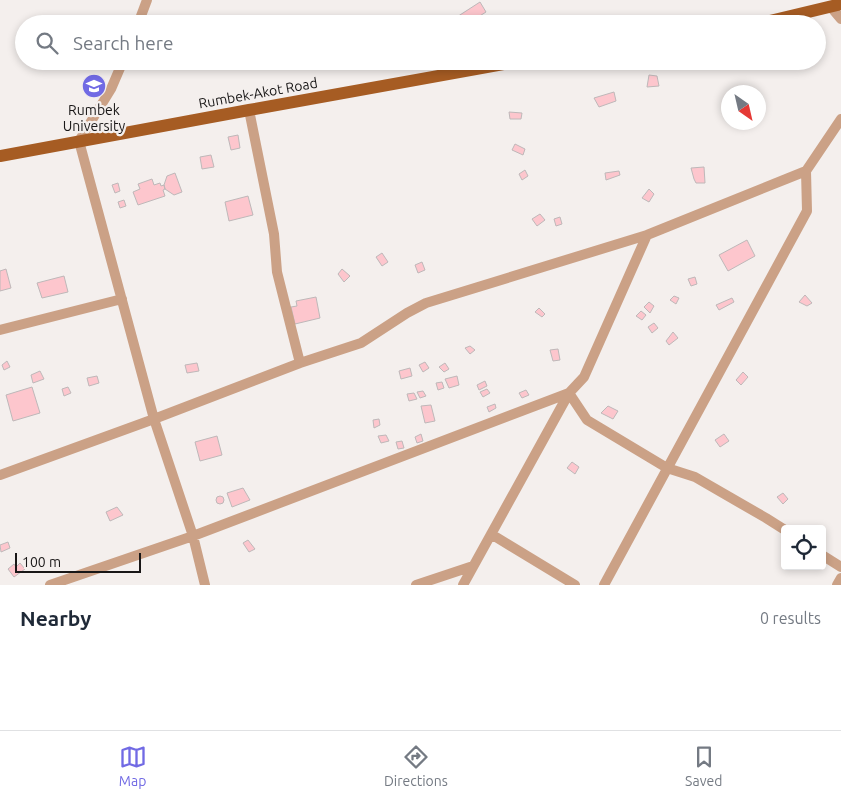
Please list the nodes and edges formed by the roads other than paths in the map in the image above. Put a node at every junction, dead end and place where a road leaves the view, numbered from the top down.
1 (147, 0) edge
2 (836, 5) edge
3 (141, 15) edge
4 (795, 15) edge
5 (841, 19) edge
6 (118, 70) edge
7 (471, 70) edge
8 (248, 110) junction
9 (841, 119) edge
10 (79, 141) junction
11 (0, 156) edge
12 (806, 171) junction
13 (647, 235) junction
14 (122, 299) junction
15 (0, 330) edge
16 (300, 363) junction
17 (568, 393) junction
18 (154, 419) junction
19 (667, 468) junction
20 (0, 475) edge
21 (781, 527) edge
22 (490, 534) junction
23 (193, 536) junction
24 (826, 558) edge
25 (474, 566) junction
26 (841, 567) edge
27 (841, 578) edge
28 (50, 585) edge
29 (206, 585) edge
30 (416, 585) edge
31 (463, 585) edge
32 (575, 585) edge
33 (604, 585) edge
34 (837, 585) edge

1 - 3 street
2 - 4 main road
2 - 5 street
6 - 10 street
7 - 8 main road, Rumbek-Akot Road
8 - 10 main road, Rumbek-Akot Road
8 - 16 street
9 - 12 street
10 - 11 main road, Rumbek-Akot Road
10 - 14 street
12 - 13 street
12 - 19 street
13 - 16 street
13 - 17 street
14 - 15 street
14 - 18 street
16 - 18 street
17 - 19 street
17 - 22 street
17 - 23 street
18 - 20 street
18 - 23 street
19 - 21 street
19 - 33 street
22 - 25 street
22 - 32 street
23 - 28 street
23 - 29 street
24 - 26 street
25 - 30 street
25 - 31 street
27 - 34 street

